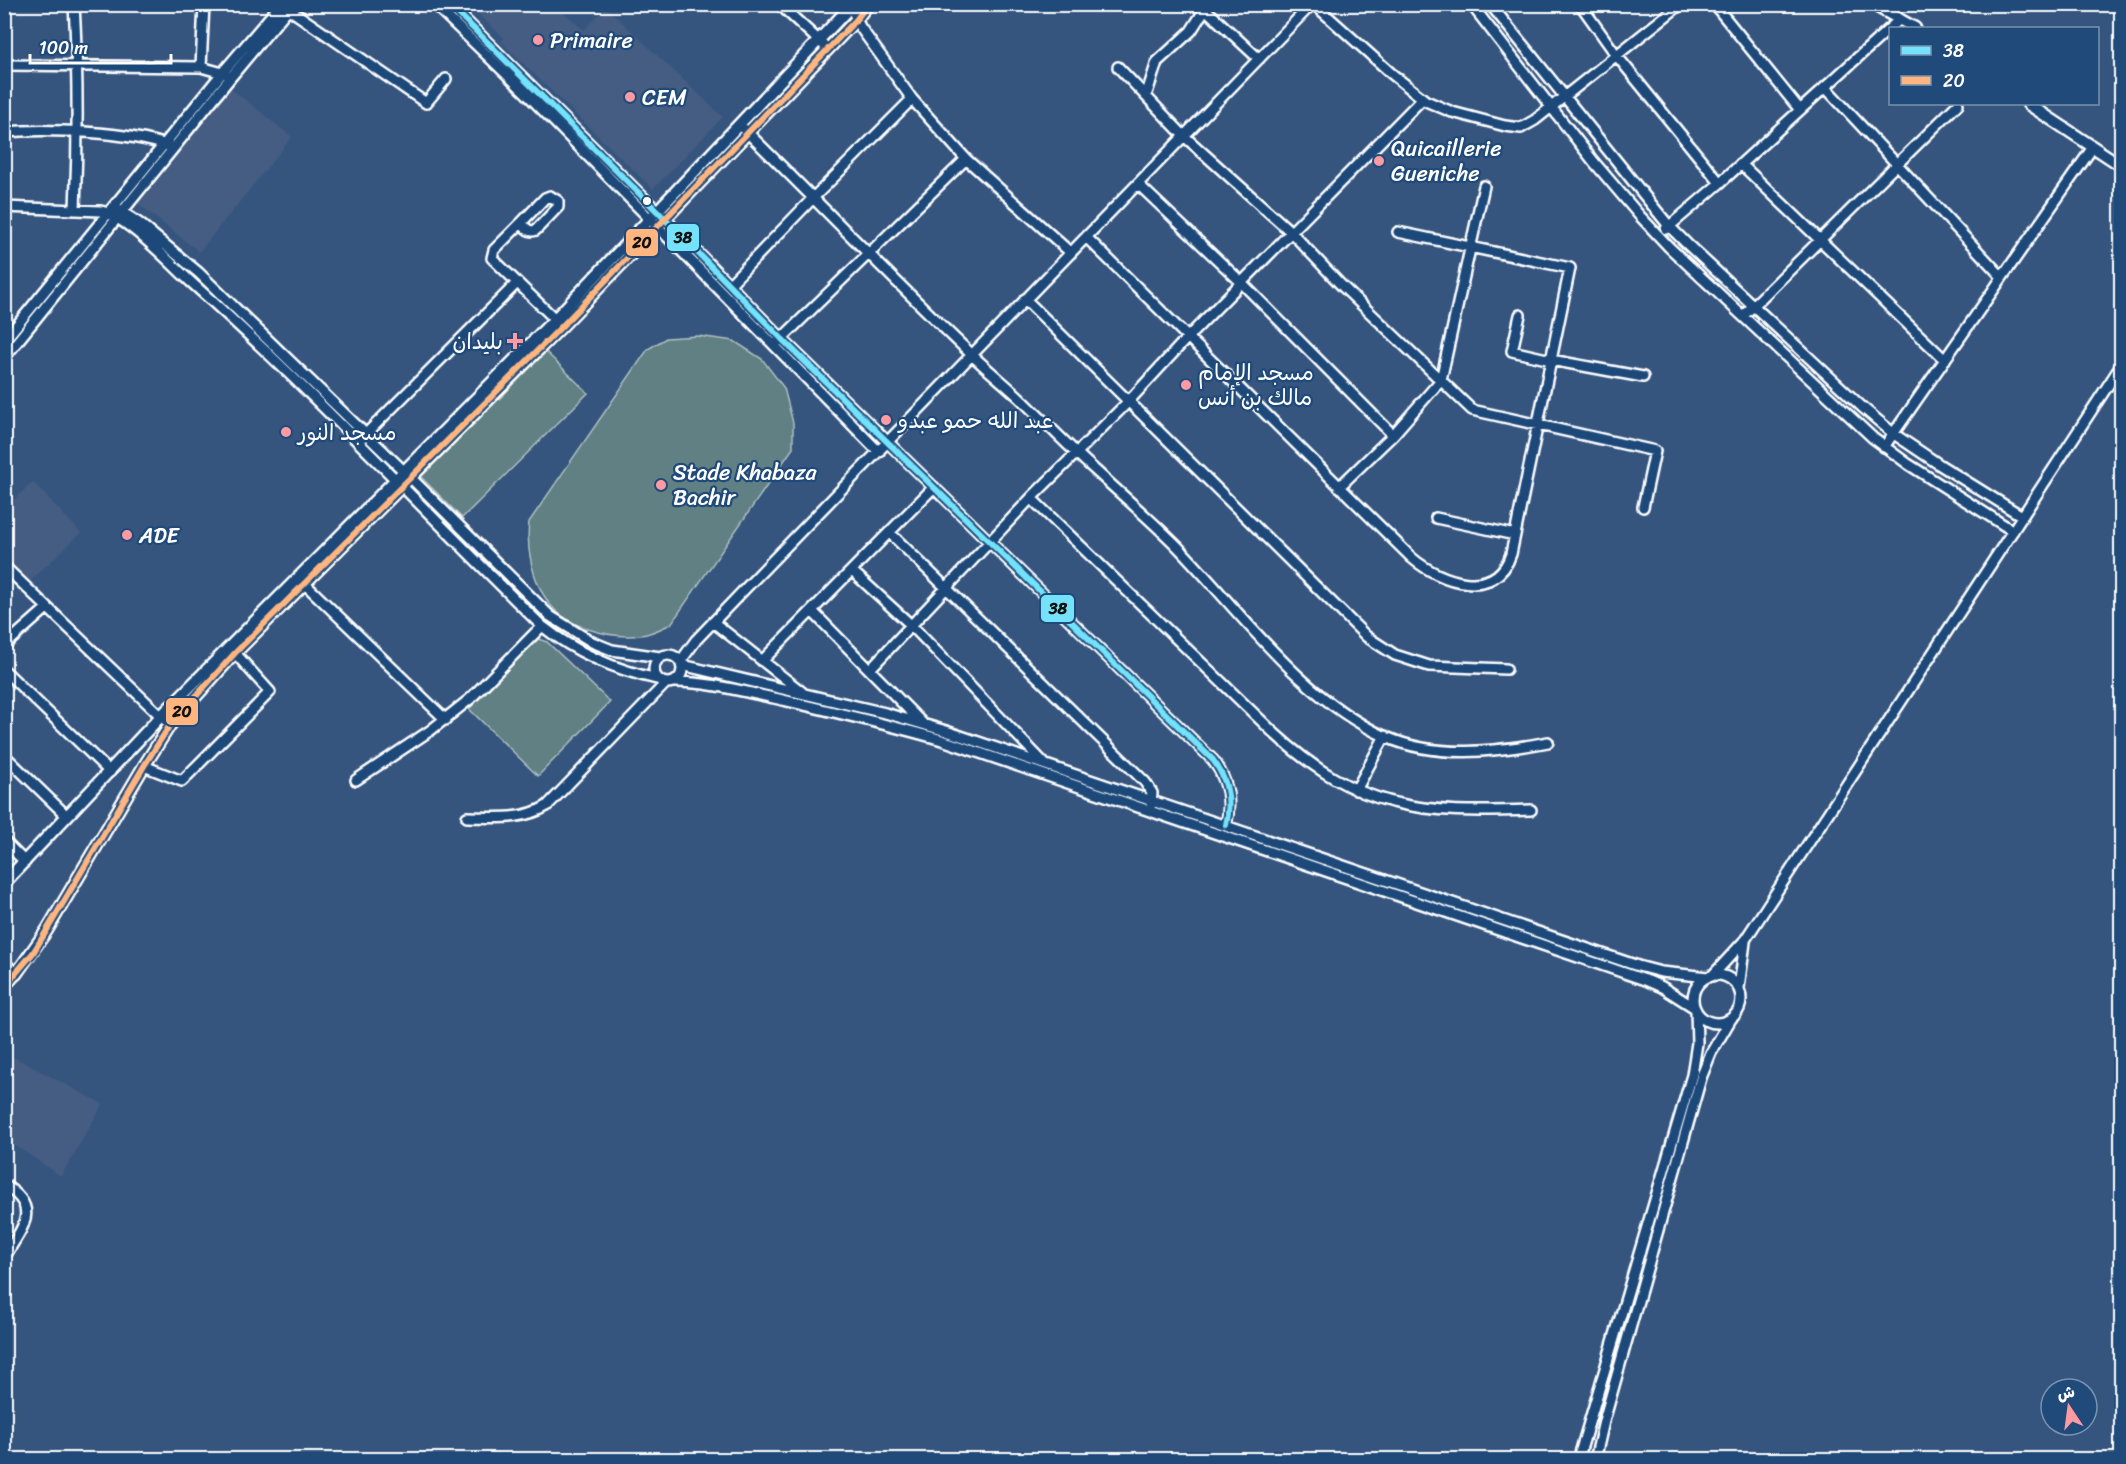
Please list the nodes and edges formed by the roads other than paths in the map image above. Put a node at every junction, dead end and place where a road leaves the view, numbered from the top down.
1 (74, 4) edge
2 (204, 4) edge
3 (434, 4) edge
4 (449, 4) edge
5 (779, 4) edge
6 (868, 4) edge
7 (1313, 4) edge
8 (1472, 4) edge
9 (1490, 4) edge
10 (1580, 4) edge
11 (1681, 4) edge
12 (1714, 4) edge
13 (1872, 4) edge
14 (286, 6) edge
15 (851, 6) edge
16 (1202, 7) edge
17 (1900, 19) junction
18 (856, 20) junction
19 (1891, 27) edge
20 (1913, 27) edge
21 (1889, 29) edge
22 (824, 45) junction
23 (1617, 56) junction
24 (1259, 59) junction
25 (4, 65) edge
26 (78, 65) junction
27 (201, 67) junction
28 (1118, 67) dead end
29 (227, 74) junction
30 (446, 79) dead end
31 (1825, 87) junction
32 (1146, 96) junction
33 (1564, 97) junction
34 (912, 99) junction
35 (1422, 99) junction
36 (1957, 105) edge
37 (2030, 105) edge
38 (1552, 107) junction
39 (1800, 110) junction
40 (744, 129) junction
41 (4, 132) edge
42 (78, 133) junction
43 (1184, 135) junction
44 (170, 146) junction
45 (2093, 147) junction
46 (966, 159) junction
47 (1741, 164) junction
48 (1897, 164) junction
49 (2121, 166) edge
50 (1720, 183) junction
51 (1138, 184) junction
52 (1484, 186) dead end
53 (814, 197) junction
54 (8, 207) edge
55 (75, 210) junction
56 (116, 212) junction
57 (4, 215) edge
58 (657, 219) junction
59 (521, 223) dead end
60 (1669, 226) junction
61 (1291, 232) junction
62 (1398, 232) dead end
63 (1086, 237) junction
64 (1658, 237) junction
65 (1820, 240) junction
66 (1472, 247) junction
67 (1071, 253) junction
68 (869, 255) junction
69 (199, 273) junction
70 (2002, 277) junction
71 (191, 282) junction
72 (517, 283) junction
73 (1242, 283) junction
74 (729, 285) junction
75 (1025, 299) junction
76 (1754, 304) junction
77 (1520, 315) dead end
78 (1743, 316) junction
79 (558, 323) junction
80 (1187, 338) junction
81 (4, 341) edge
82 (778, 343) junction
83 (271, 349) junction
84 (971, 354) junction
85 (5, 356) edge
86 (1551, 360) junction
87 (1945, 360) junction
88 (2121, 364) edge
89 (1643, 377) dead end
90 (1441, 380) junction
91 (1128, 402) junction
92 (1538, 425) junction
93 (366, 434) junction
94 (1894, 434) junction
95 (1393, 435) junction
96 (358, 441) junction
97 (887, 444) junction
98 (1884, 447) junction
99 (879, 452) junction
100 (1076, 454) junction
101 (403, 478) junction
102 (934, 487) junction
103 (1339, 487) junction
104 (1031, 498) junction
105 (1643, 507) dead end
106 (2022, 516) junction
107 (1437, 518) dead end
108 (2013, 531) junction
109 (891, 533) junction
110 (1515, 535) junction
111 (990, 542) junction
112 (4, 566) edge
113 (852, 571) junction
114 (305, 584) junction
115 (948, 587) junction
116 (46, 608) junction
117 (812, 611) junction
118 (713, 622) junction
119 (911, 625) junction
120 (542, 626) junction
121 (696, 640) junction
122 (4, 646) edge
123 (235, 653) junction
124 (665, 656) junction
125 (762, 661) junction
126 (681, 664) junction
127 (870, 669) junction
128 (1506, 669) dead end
129 (4, 670) edge
130 (666, 682) junction
131 (804, 694) junction
132 (161, 716) junction
133 (446, 720) junction
134 (923, 724) junction
135 (170, 725) junction
136 (1385, 736) junction
137 (1548, 742) dead end
138 (4, 755) edge
139 (1046, 764) junction
140 (144, 766) junction
141 (110, 772) junction
142 (356, 780) dead end
143 (1356, 790) junction
144 (1153, 800) junction
145 (1531, 810) dead end
146 (1150, 811) junction
147 (67, 816) junction
148 (467, 817) dead end
149 (1226, 825) junction
150 (4, 841) edge
151 (25, 862) junction
152 (4, 883) edge
153 (1745, 940) junction
154 (4, 962) edge
155 (16, 974) junction
156 (1710, 977) junction
157 (4, 987) edge
158 (1739, 988) junction
159 (1696, 1009) junction
160 (1731, 1019) junction
161 (4, 1185) edge
162 (4, 1258) edge
163 (1578, 1460) edge
164 (1595, 1460) edge

1 - 26 street
2 - 27 street
3 - 58 street
4 - 58 street
5 - 22 street
6 - 18 street
7 - 24 street
7 - 35 street
8 - 38 street
9 - 33 street
10 - 23 street
11 - 23 street
12 - 39 street
13 - 17 street
14 - 29 street
14 - 30 street
15 - 18 street
15 - 22 street
16 - 24 street
16 - 32 street
17 - 19 street
17 - 20 street
18 - 22 street
18 - 34 street
21 - 31 street
22 - 40 street
23 - 33 street
23 - 50 street
24 - 43 street
25 - 26 street
26 - 27 street
26 - 42 street
27 - 29 street
28 - 32 street
29 - 44 street
31 - 39 street
31 - 48 street
32 - 43 street
33 - 38 street
33 - 60 street
34 - 46 street
34 - 53 street
35 - 38 street
35 - 61 street
36 - 48 street
37 - 45 street
38 - 64 street
39 - 47 street
40 - 53 street
40 - 58 street
41 - 42 street
42 - 44 street
42 - 55 street
43 - 51 street
43 - 61 street
44 - 56 street
45 - 49 street
45 - 70 street
46 - 67 street
46 - 68 street
47 - 50 street
47 - 65 street
48 - 65 street
48 - 70 street
50 - 60 street
51 - 63 street
51 - 73 street
52 - 66 street
53 - 68 street
53 - 74 street
54 - 55 street
54 - 57 street
55 - 56 street
56 - 69 street
56 - 71 street
56 - 81 street
56 - 85 street
58 - 74 street
58 - 79 street
58 - 82 street
59 - 72 street
60 - 64 street
60 - 76 street
61 - 73 street
61 - 90 street
62 - 66 street
63 - 67 street
63 - 80 street
64 - 78 street
65 - 76 street
65 - 87 street
66 - 86 street
66 - 90 street
67 - 75 street
68 - 82 street
68 - 84 street
69 - 71 street
69 - 83 street
70 - 87 street
71 - 83 street
72 - 79 street
72 - 93 street
73 - 80 street
73 - 95 street
74 - 82 street
75 - 84 street
75 - 91 street
76 - 78 street
76 - 94 street
77 - 86 street
78 - 98 street
79 - 101 street
80 - 91 street
80 - 103 street
82 - 97 street
82 - 99 street
83 - 93 street
83 - 96 street
84 - 97 street
84 - 100 street
86 - 89 street
86 - 92 street
87 - 94 street
88 - 106 street
90 - 92 street
90 - 95 street
91 - 100 street
91 - 128 street
92 - 105 street
92 - 110 street
93 - 96 street
93 - 101 street
94 - 98 street
94 - 106 street
95 - 103 street
96 - 101 street
97 - 99 street
97 - 102 street
98 - 108 street
99 - 118 street
100 - 104 street
100 - 136 street
101 - 114 street
101 - 120 street
101 - 124 street
101 - 132 street
102 - 109 street
102 - 111 street
103 - 110 street
104 - 111 street
104 - 143 street
106 - 108 street
107 - 110 street
108 - 153 street
109 - 113 street
109 - 115 street
111 - 115 street
111 - 149 street
112 - 116 street
113 - 117 street
113 - 119 street
114 - 123 street
114 - 133 street
115 - 119 street
115 - 144 street
116 - 122 street
116 - 132 street
117 - 125 street
117 - 127 street
118 - 121 street
118 - 125 street
119 - 127 street
119 - 139 street
120 - 130 street
120 - 133 street
121 - 124 street
121 - 126 street
123 - 135 street
123 - 140 street
124 - 126 street
124 - 130 street
125 - 131 street
126 - 130 street
126 - 131 street
127 - 134 street
129 - 141 street
130 - 146 street
130 - 148 street
131 - 134 street
132 - 135 street
132 - 141 street
133 - 142 street
134 - 139 street
135 - 140 street
136 - 137 street
136 - 143 street
138 - 147 street
139 - 144 street
140 - 155 street
141 - 147 street
143 - 145 street
144 - 146 street
144 - 149 street
146 - 159 street
147 - 151 street
149 - 156 street
150 - 151 street
151 - 152 street
153 - 156 street
153 - 158 street
154 - 155 street
155 - 157 street
156 - 158 street
156 - 159 street
158 - 160 street
159 - 160 street
159 - 163 street
160 - 164 street
161 - 162 street

